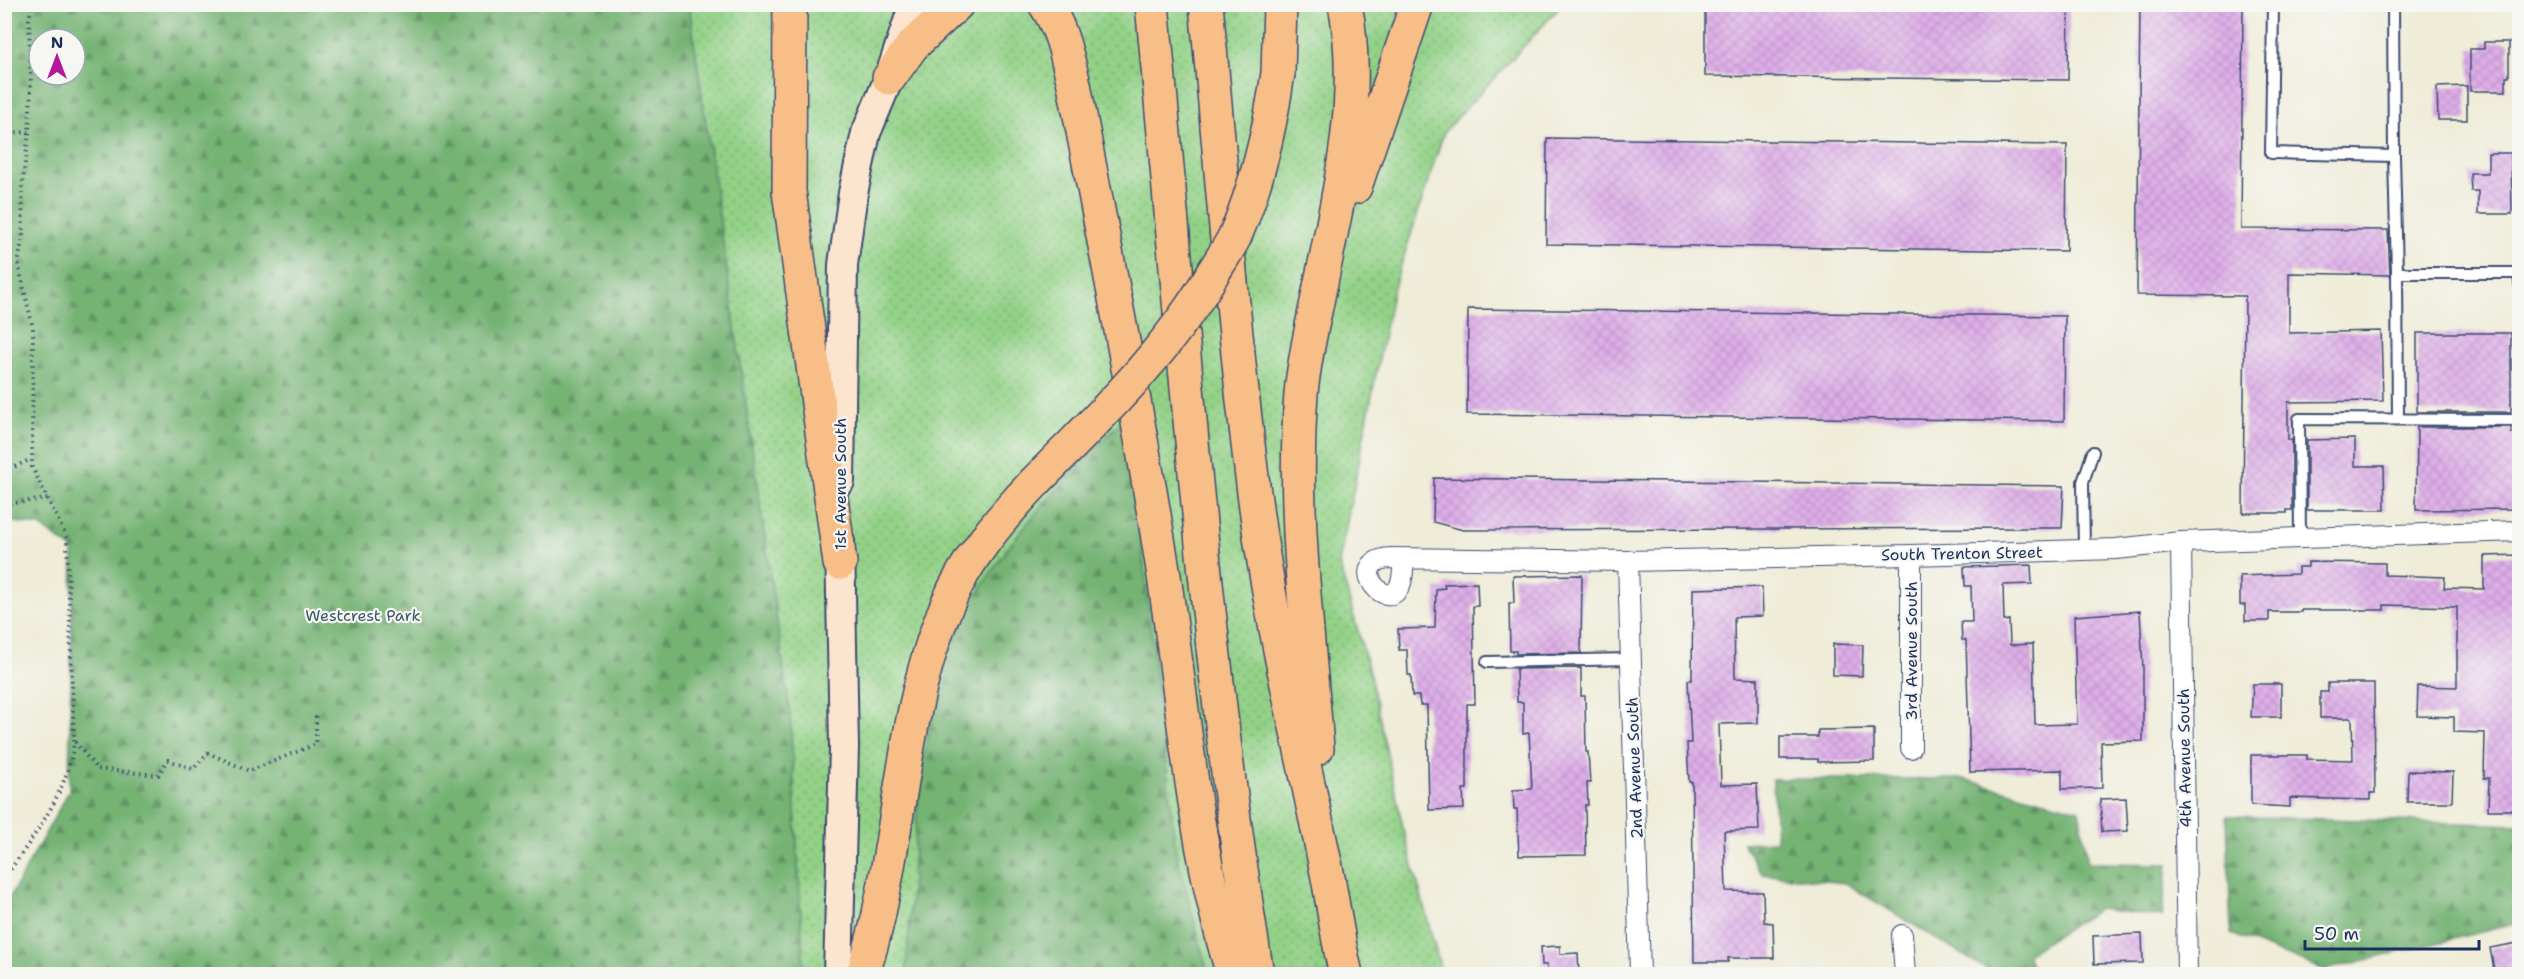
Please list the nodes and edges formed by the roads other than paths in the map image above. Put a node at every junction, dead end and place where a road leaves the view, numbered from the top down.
1 (790, 4) edge
2 (914, 4) edge
3 (957, 4) edge
4 (1022, 4) edge
5 (1045, 4) edge
6 (1152, 4) edge
7 (1206, 4) edge
8 (1280, 4) edge
9 (1345, 4) edge
10 (1417, 4) edge
11 (2273, 4) edge
12 (2393, 4) edge
13 (1062, 39) junction
14 (889, 78) junction
15 (2394, 156) junction
16 (2397, 273) junction
17 (2520, 284) edge
18 (1320, 288) junction
19 (2398, 419) junction
20 (2520, 420) edge
21 (2093, 452) dead end
22 (2520, 531) edge
23 (2300, 538) junction
24 (2181, 542) junction
25 (2084, 550) junction
26 (1911, 555) junction
27 (1403, 559) dead end
28 (1628, 561) junction
29 (840, 563) junction
30 (1631, 659) junction
31 (1487, 663) dead end
32 (1911, 748) dead end
33 (1326, 866) junction
34 (1902, 935) dead end
35 (838, 975) edge
36 (863, 975) edge
37 (1233, 975) edge
38 (1257, 975) edge
39 (1346, 975) edge
40 (1640, 975) edge
41 (1905, 975) edge
42 (2187, 975) edge

1 - 29 highway
2 - 14 main road, 1st Avenue South
3 - 14 highway
4 - 13 highway
5 - 13 highway
6 - 38 highway
7 - 33 highway
8 - 36 highway, bridge
9 - 18 highway
10 - 18 highway
11 - 15 lane
12 - 15 lane
13 - 37 highway
14 - 29 main road, 1st Avenue South
15 - 16 lane
16 - 17 lane
16 - 19 lane
18 - 33 highway
19 - 20 lane
19 - 23 lane
21 - 25 lane
22 - 23 street, South Trenton Street
23 - 24 street, South Trenton Street
24 - 25 street, South Trenton Street
24 - 42 street, 4th Avenue South
25 - 26 street, South Trenton Street
26 - 28 street, South Trenton Street
26 - 32 street, 3rd Avenue South
27 - 28 street, South Trenton Street
28 - 30 street, 2nd Avenue South
29 - 35 main road, 1st Avenue South
30 - 31 lane
30 - 40 street, 2nd Avenue South
33 - 39 highway
34 - 41 street

